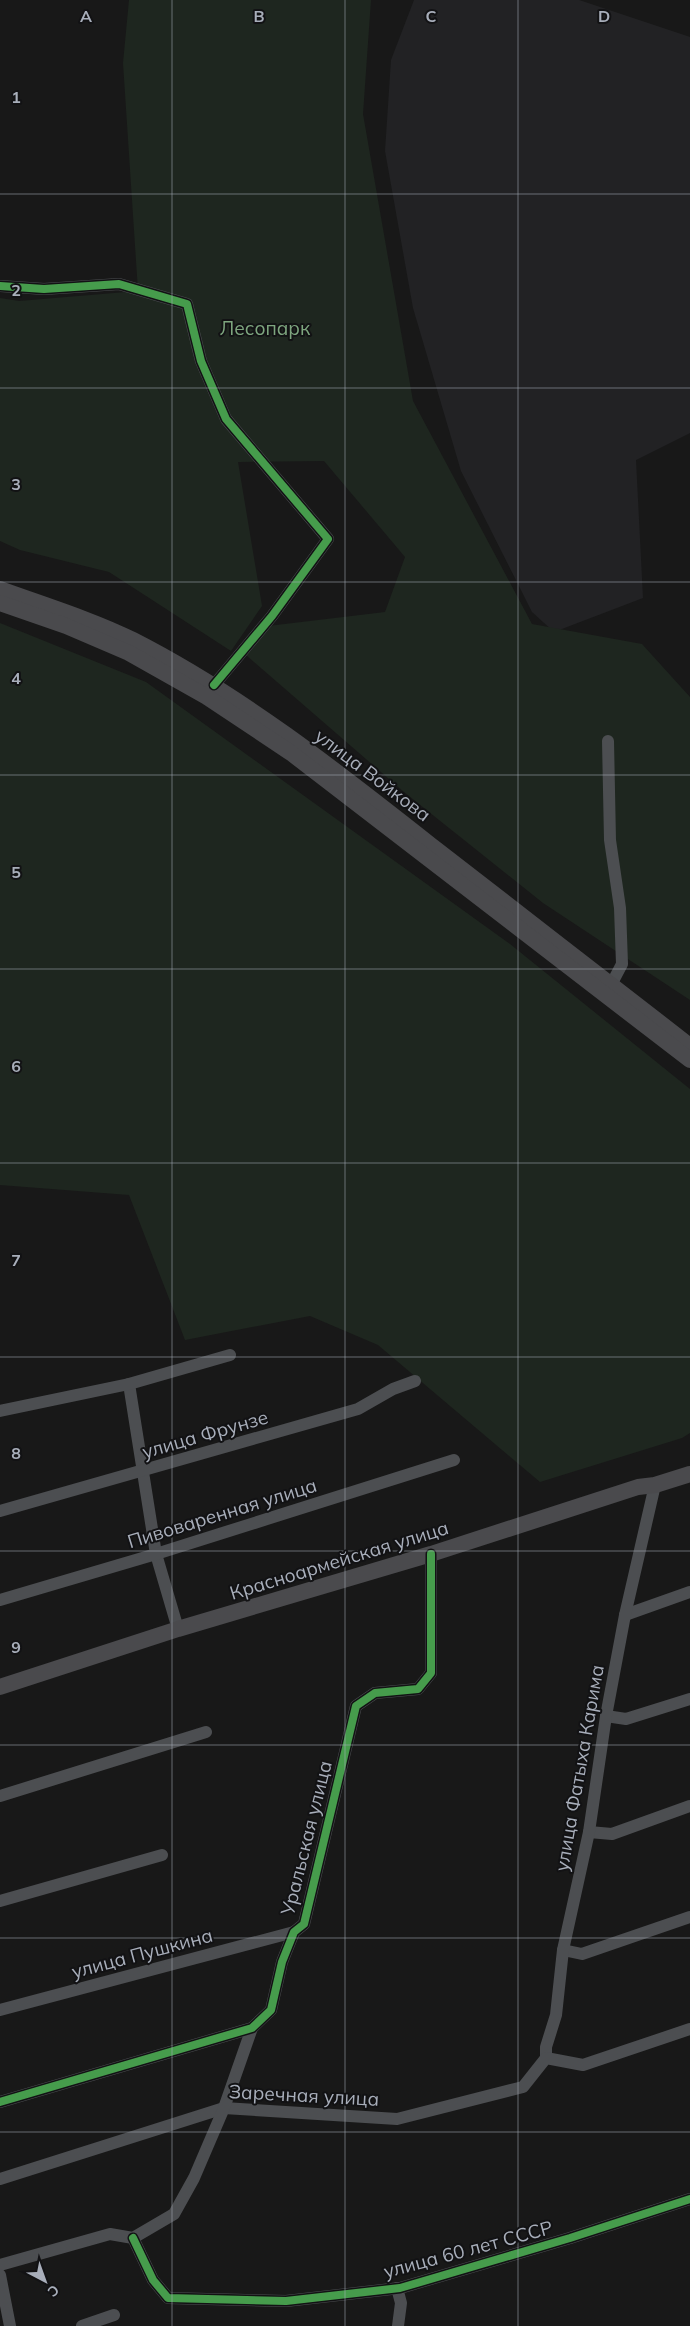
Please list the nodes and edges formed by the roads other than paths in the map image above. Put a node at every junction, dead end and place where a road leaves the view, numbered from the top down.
1 (0, 286) edge
2 (0, 589) edge
3 (0, 603) edge
4 (214, 685) junction
5 (608, 741) dead end
6 (612, 985) junction
7 (690, 1046) edge
8 (690, 1060) edge
9 (230, 1355) dead end
10 (416, 1381) dead end
11 (129, 1384) junction
12 (0, 1411) edge
13 (454, 1460) dead end
14 (144, 1470) junction
15 (690, 1474) edge
16 (655, 1484) junction
17 (0, 1511) edge
18 (156, 1554) junction
19 (431, 1554) junction
20 (690, 1592) edge
21 (0, 1600) edge
22 (625, 1615) junction
23 (178, 1628) junction
24 (0, 1687) edge
25 (690, 1699) edge
26 (606, 1716) junction
27 (206, 1732) dead end
28 (0, 1796) edge
29 (690, 1806) edge
30 (589, 1832) junction
31 (162, 1855) dead end
32 (0, 1901) edge
33 (690, 1917) edge
34 (294, 1932) junction
35 (563, 1950) junction
36 (0, 2010) edge
37 (252, 2028) junction
38 (690, 2029) edge
39 (546, 2058) junction
40 (0, 2102) edge
41 (224, 2108) junction
42 (0, 2179) edge
43 (690, 2199) edge
44 (133, 2238) junction
45 (0, 2265) edge
46 (0, 2275) edge
47 (397, 2288) junction
48 (114, 2315) dead end
49 (10, 2326) edge
50 (82, 2326) edge
51 (398, 2326) edge

1 - 4 street
2 - 4 main road, улица Войкова
3 - 8 main road, улица Войкова
4 - 6 main road, улица Войкова
5 - 6 street
6 - 7 main road, улица Войкова
9 - 11 street
10 - 14 street, улица Фрунзе
11 - 12 street
11 - 14 street
13 - 18 street, Пивоваренная улица
14 - 17 street, улица Фрунзе
14 - 18 street
15 - 16 main road, Красноармейская улица
16 - 19 main road, Красноармейская улица
16 - 22 street, улица Фатыха Карима
18 - 21 street, Пивоваренная улица
18 - 23 street
19 - 23 main road, Красноармейская улица
19 - 34 street, Уральская улица
20 - 22 street
22 - 26 street, улица Фатыха Карима
23 - 24 main road, Красноармейская улица
25 - 26 street
26 - 30 street, улица Фатыха Карима
27 - 28 street
29 - 30 street
30 - 35 street, улица Фатыха Карима
31 - 32 street
33 - 35 street
34 - 36 street, улица Пушкина
34 - 37 street, Уральская улица
35 - 39 street, улица Фатыха Карима
37 - 40 street, Уральская улица
37 - 41 street
38 - 39 street
39 - 41 street, Заречная улица
41 - 42 street, Заречная улица
41 - 44 street
43 - 47 street, улица 60 лет СССР
44 - 45 street
44 - 47 street, улица 60 лет СССР
46 - 49 street
47 - 51 street
48 - 50 street

